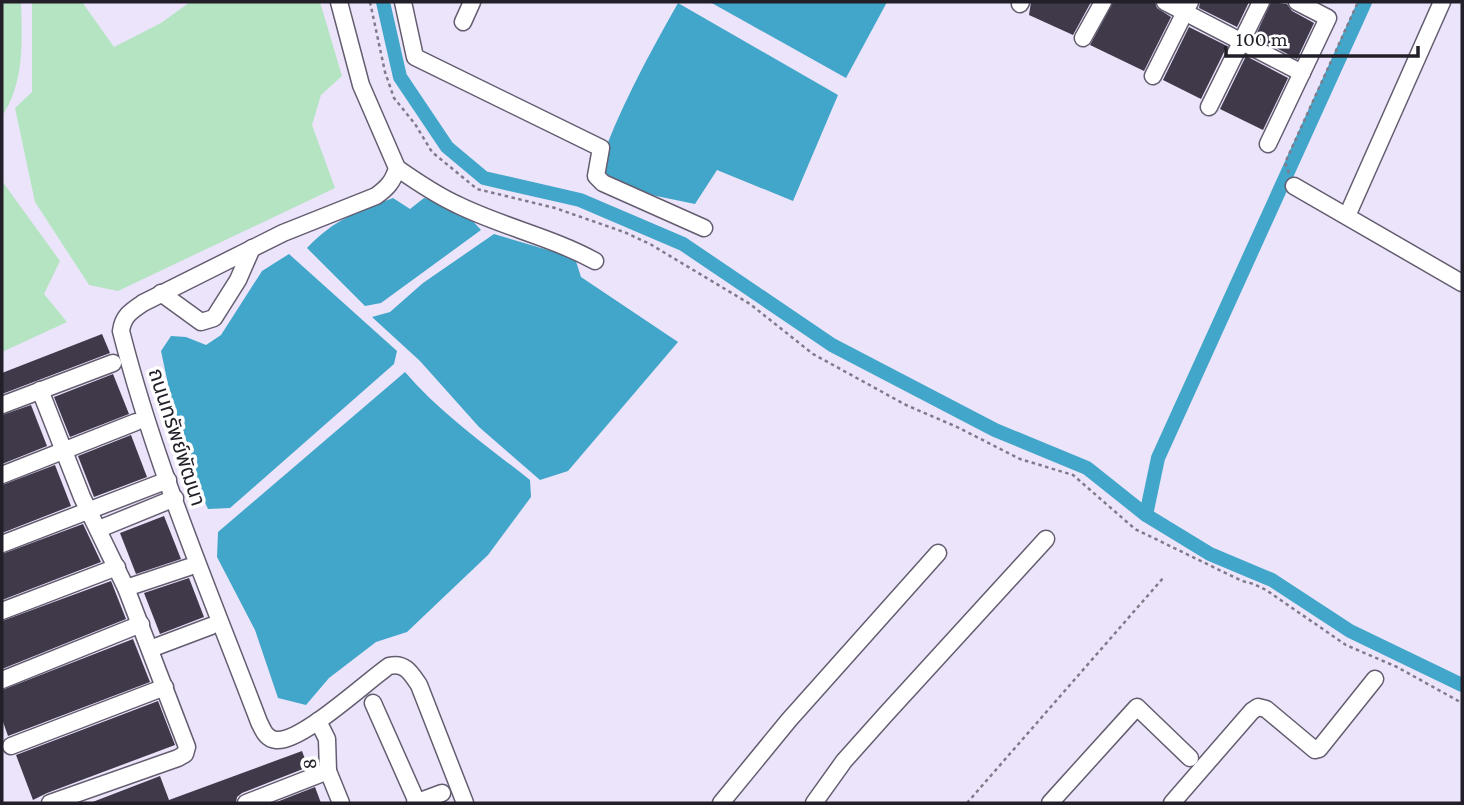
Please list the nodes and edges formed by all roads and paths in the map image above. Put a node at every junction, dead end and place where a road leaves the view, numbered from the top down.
1 (340, 2) edge
2 (370, 2) edge
3 (404, 2) edge
4 (472, 2) edge
5 (1103, 2) edge
6 (1166, 2) edge
7 (1261, 2) edge
8 (1300, 2) edge
9 (1358, 2) edge
10 (1443, 2) edge
11 (1187, 7) edge
12 (463, 22) dead end
13 (1083, 38) dead end
14 (1242, 41) junction
15 (1302, 73) junction
16 (1153, 75) dead end
17 (1209, 107) dead end
18 (1268, 144) dead end
19 (1285, 163) dead end
20 (397, 168) junction
21 (1294, 186) dead end
22 (1347, 216) junction
23 (705, 228) dead end
24 (252, 248) junction
25 (595, 261) dead end
26 (1462, 283) edge
27 (161, 293) junction
28 (113, 363) dead end
29 (40, 390) junction
30 (2, 405) edge
31 (136, 422) dead end
32 (64, 450) junction
33 (2, 475) edge
34 (168, 480) junction
35 (174, 498) junction
36 (90, 510) junction
37 (99, 529) junction
38 (1046, 538) dead end
39 (2, 544) edge
40 (938, 553) dead end
41 (117, 567) junction
42 (189, 567) dead end
43 (1164, 577) dead end
44 (126, 588) junction
45 (2, 611) edge
46 (141, 624) junction
47 (211, 626) dead end
48 (150, 649) junction
49 (2, 680) edge
50 (1375, 680) dead end
51 (165, 687) junction
52 (373, 703) dead end
53 (1462, 703) edge
54 (318, 721) junction
55 (10, 746) dead end
56 (1190, 758) dead end
57 (328, 771) junction
58 (442, 793) dead end
59 (69, 800) edge
60 (724, 802) edge
61 (50, 803) edge
62 (246, 803) edge
63 (341, 803) edge
64 (416, 803) edge
65 (465, 803) edge
66 (814, 803) edge
67 (967, 803) edge
68 (1050, 803) edge
69 (1172, 803) edge

1 - 20 street
2 - 53 path
3 - 23 street
4 - 12 street
5 - 13 street
6 - 11 street
7 - 14 street
8 - 15 street
9 - 19 path
10 - 22 street
11 - 14 street
11 - 16 street
14 - 15 street
14 - 17 street
15 - 18 street
20 - 24 street, ถนนทรัพย์พัฒนา
20 - 25 street
21 - 22 street
22 - 26 street
24 - 27 street, ถนนทรัพย์พัฒนา
24 - 27 street
27 - 34 street, ถนนทรัพย์พัฒนา
28 - 29 street
29 - 30 street
29 - 32 street
31 - 32 street
32 - 33 street
32 - 36 street
34 - 35 street, ถนนทรัพย์พัฒนา
34 - 36 street
35 - 37 street
35 - 54 street, ถนนทรัพย์พัฒนา
36 - 37 street
36 - 39 street
37 - 41 street
38 - 66 street
40 - 60 street
41 - 44 street
41 - 45 street
42 - 44 street
43 - 67 path
44 - 46 street
46 - 48 street
46 - 49 street
47 - 48 street
48 - 51 street
50 - 69 street
51 - 55 street
51 - 59 street
52 - 64 street
54 - 57 street, 8
54 - 65 street, ถนนทรัพย์พัฒนา
56 - 68 street
57 - 62 street
57 - 63 street, 8
58 - 64 street
59 - 61 street

